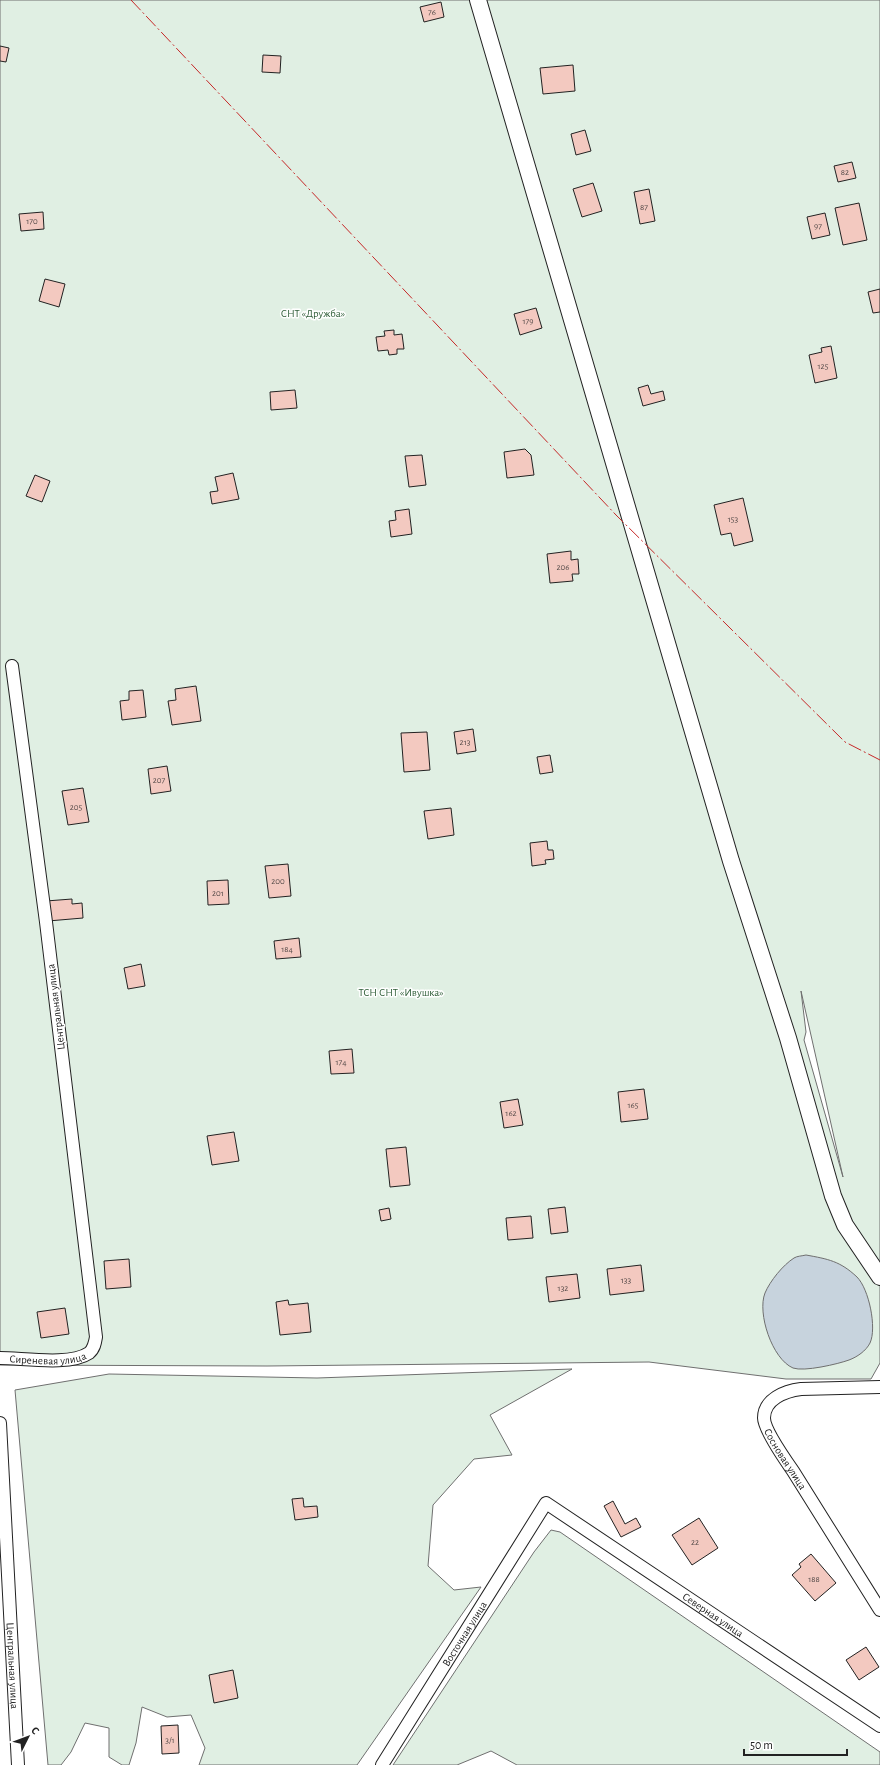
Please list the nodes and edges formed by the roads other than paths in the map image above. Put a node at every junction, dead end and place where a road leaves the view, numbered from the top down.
1 (478, 0) edge
2 (12, 666) dead end
3 (880, 1277) edge
4 (92, 1349) joint
5 (0, 1358) edge
6 (880, 1387) edge
7 (0, 1423) edge
8 (546, 1503) joint
9 (880, 1610) edge
10 (880, 1726) edge
11 (18, 1765) edge
12 (382, 1765) edge

1 - 3 street
2 - 4 street, Центральная улица
4 - 5 street, Сиреневая улица
6 - 9 street, Сосновая улица
7 - 11 street, Центральная улица
8 - 10 street, Северная улица
8 - 12 street, Восточная улица

